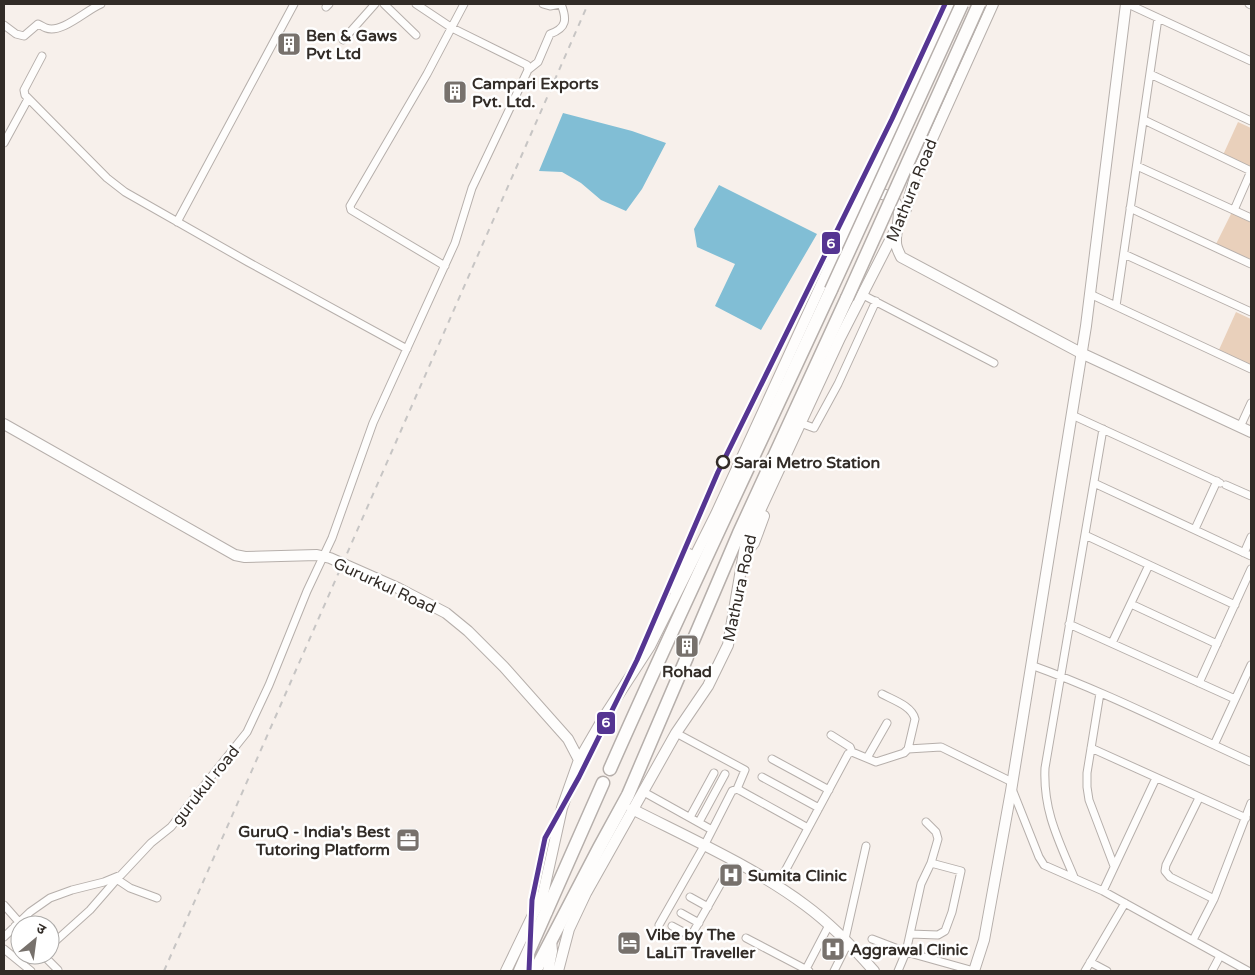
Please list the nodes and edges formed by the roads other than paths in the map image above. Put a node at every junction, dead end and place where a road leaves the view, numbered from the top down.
1 (102, 4) edge
2 (294, 4) edge
3 (375, 4) edge
4 (384, 4) edge
5 (416, 4) edge
6 (464, 4) edge
7 (543, 4) edge
8 (560, 4) edge
9 (950, 4) edge
10 (962, 4) edge
11 (978, 4) edge
12 (993, 4) edge
13 (1127, 4) edge
14 (1158, 18) junction
15 (4, 25) edge
16 (452, 28) junction
17 (416, 35) dead end
18 (343, 40) dead end
19 (42, 56) dead end
20 (1251, 61) edge
21 (528, 70) junction
22 (1150, 74) junction
23 (28, 99) junction
24 (1144, 120) junction
25 (1251, 121) edge
26 (4, 143) edge
27 (1137, 166) junction
28 (860, 202) junction
29 (1130, 208) junction
30 (1234, 210) junction
31 (1251, 218) edge
32 (177, 222) junction
33 (898, 226) junction
34 (1124, 254) junction
35 (835, 256) junction
36 (901, 257) junction
37 (1251, 264) edge
38 (445, 266) junction
39 (874, 274) junction
40 (864, 294) junction
41 (1090, 294) junction
42 (876, 301) junction
43 (1116, 306) junction
44 (854, 312) junction
45 (1251, 312) edge
46 (408, 349) junction
47 (1081, 353) junction
48 (994, 364) dead end
49 (1251, 369) edge
50 (1251, 403) edge
51 (1072, 415) junction
52 (4, 424) edge
53 (806, 425) junction
54 (1240, 427) junction
55 (1103, 429) junction
56 (1251, 432) edge
57 (1094, 483) junction
58 (1221, 483) junction
59 (1251, 496) edge
60 (763, 512) junction
61 (1195, 529) junction
62 (1085, 535) junction
63 (1251, 537) edge
64 (1248, 554) edge
65 (324, 556) junction
66 (1149, 565) junction
67 (1251, 569) edge
68 (1131, 604) junction
69 (1235, 605) junction
70 (1069, 624) junction
71 (693, 641) dead end
72 (1112, 643) junction
73 (1217, 644) junction
74 (687, 658) dead end
75 (1251, 665) edge
76 (1031, 666) junction
77 (1060, 676) junction
78 (1199, 683) junction
79 (1100, 693) junction
80 (882, 694) dead end
81 (1235, 699) junction
82 (887, 723) dead end
83 (676, 733) junction
84 (831, 735) dead end
85 (592, 738) junction
86 (568, 740) junction
87 (1214, 745) junction
88 (1091, 748) junction
89 (908, 749) junction
90 (852, 752) junction
91 (867, 758) junction
92 (579, 760) junction
93 (772, 760) dead end
94 (1251, 762) edge
95 (610, 769) dead end
96 (714, 773) dead end
97 (725, 774) dead end
98 (762, 777) dead end
99 (1156, 778) junction
100 (603, 783) dead end
101 (1012, 785) junction
102 (737, 789) junction
103 (829, 790) junction
104 (642, 791) junction
105 (1200, 798) junction
106 (1251, 803) edge
107 (819, 808) junction
108 (632, 809) junction
109 (690, 817) junction
110 (1246, 818) junction
111 (699, 822) junction
112 (926, 822) dead end
113 (808, 828) junction
114 (712, 830) junction
115 (704, 846) junction
116 (866, 846) dead end
117 (733, 862) junction
118 (931, 863) junction
119 (1114, 866) junction
120 (1074, 877) junction
121 (116, 878) junction
122 (777, 886) junction
123 (1104, 891) junction
124 (543, 894) junction
125 (690, 897) dead end
126 (157, 898) dead end
127 (1214, 899) junction
128 (1125, 903) junction
129 (708, 907) junction
130 (547, 912) junction
131 (681, 913) dead end
132 (29, 915) edge
133 (699, 923) junction
134 (660, 925) dead end
135 (830, 925) junction
136 (672, 926) dead end
137 (910, 934) junction
138 (60, 937) edge
139 (746, 938) dead end
140 (551, 939) junction
141 (872, 939) dead end
142 (1193, 940) junction
143 (846, 941) junction
144 (4, 949) edge
145 (906, 952) junction
146 (1220, 956) junction
147 (1090, 962) junction
148 (31, 971) edge
149 (506, 971) edge
150 (520, 971) edge
151 (535, 971) edge
152 (548, 971) edge
153 (558, 971) edge
154 (806, 971) edge
155 (834, 971) edge
156 (873, 971) edge
157 (898, 971) edge
158 (974, 971) edge
159 (1085, 971) edge
160 (1107, 971) edge
161 (1212, 971) edge
162 (1248, 971) edge

1 - 15 street
2 - 32 street
3 - 18 street
4 - 17 street
5 - 16 street
6 - 16 street
7 - 8 street
8 - 21 street, gurukul road
9 - 28 street
10 - 95 highway, Mathura Road, bridge
11 - 71 highway, Mathura Road, bridge
12 - 33 street, Mathura Road
13 - 14 street
13 - 41 street
14 - 20 street
14 - 22 street
16 - 21 street
16 - 38 street
19 - 23 street
21 - 38 street, gurukul road
22 - 24 street
22 - 25 street
23 - 26 street
23 - 32 street
24 - 27 street
24 - 30 street
27 - 29 street
27 - 30 street
28 - 33 street
28 - 35 street
29 - 34 street
29 - 37 street
30 - 31 street
32 - 46 street
33 - 36 street
33 - 39 street, Mathura Road
34 - 43 street
34 - 45 street
35 - 39 street
35 - 85 street
36 - 39 street
36 - 47 street
38 - 46 street, gurukul road
39 - 40 street, Mathura Road
40 - 42 street
40 - 44 street, Mathura Road
41 - 43 street
41 - 47 street
42 - 48 street
42 - 53 street
43 - 49 street
44 - 53 street
44 - 60 street, Mathura Road
46 - 65 street, gurukul road
47 - 51 street
47 - 54 street
50 - 54 street
51 - 55 street
51 - 76 street
52 - 65 street, Gururkul Road
53 - 60 street
54 - 56 street
55 - 57 street
55 - 58 street
57 - 61 street
57 - 62 street
58 - 59 street
58 - 61 street
60 - 83 street, Mathura Road
61 - 64 street
62 - 66 street
62 - 70 street
63 - 64 street
65 - 86 street, Gururkul Road
65 - 121 street, gurukul road
66 - 68 street
66 - 69 street
67 - 69 street
68 - 72 street
68 - 73 street
69 - 73 street
70 - 72 street
70 - 77 street
72 - 78 street
73 - 78 street
74 - 140 highway
75 - 81 street
76 - 77 street
76 - 101 street
77 - 79 street
77 - 120 street
78 - 81 street
79 - 87 street
79 - 88 street
80 - 89 street
81 - 87 street
82 - 91 street
83 - 102 street
83 - 104 street, Mathura Road
84 - 90 street
85 - 86 street
85 - 92 street
86 - 92 street, Gururkul Road
87 - 94 street
88 - 99 street
88 - 119 street
89 - 91 street
89 - 101 street
90 - 91 street
90 - 103 street
92 - 124 street
93 - 103 street
96 - 109 street
97 - 111 street
98 - 107 street
99 - 105 street
99 - 119 street
100 - 130 highway
101 - 120 street
101 - 158 street
102 - 113 street
102 - 114 street
103 - 107 street
104 - 108 street, Mathura Road
104 - 109 street
105 - 110 street
105 - 127 street
106 - 110 street
107 - 113 street
108 - 115 street
108 - 153 street, Mathura Road
109 - 111 street
110 - 127 street
111 - 114 street
112 - 118 street
113 - 122 street
114 - 115 street
115 - 117 street
115 - 134 street
116 - 143 street
117 - 122 street
117 - 129 street
118 - 137 street
118 - 137 street
119 - 123 street
120 - 123 street
121 - 126 street
121 - 132 street, gurukul road
121 - 138 street
122 - 135 street
123 - 128 street
124 - 130 street
124 - 149 street
125 - 129 street
127 - 142 street
128 - 142 street
128 - 147 street
129 - 133 street
130 - 150 highway
131 - 133 street
133 - 136 street
135 - 143 street
135 - 154 street
137 - 145 street
139 - 154 street
140 - 151 highway
140 - 152 street
141 - 145 street
142 - 146 street
143 - 155 street
143 - 156 street
144 - 148 street
145 - 157 street
145 - 158 street
146 - 161 street
146 - 162 street
147 - 159 street
147 - 160 street

